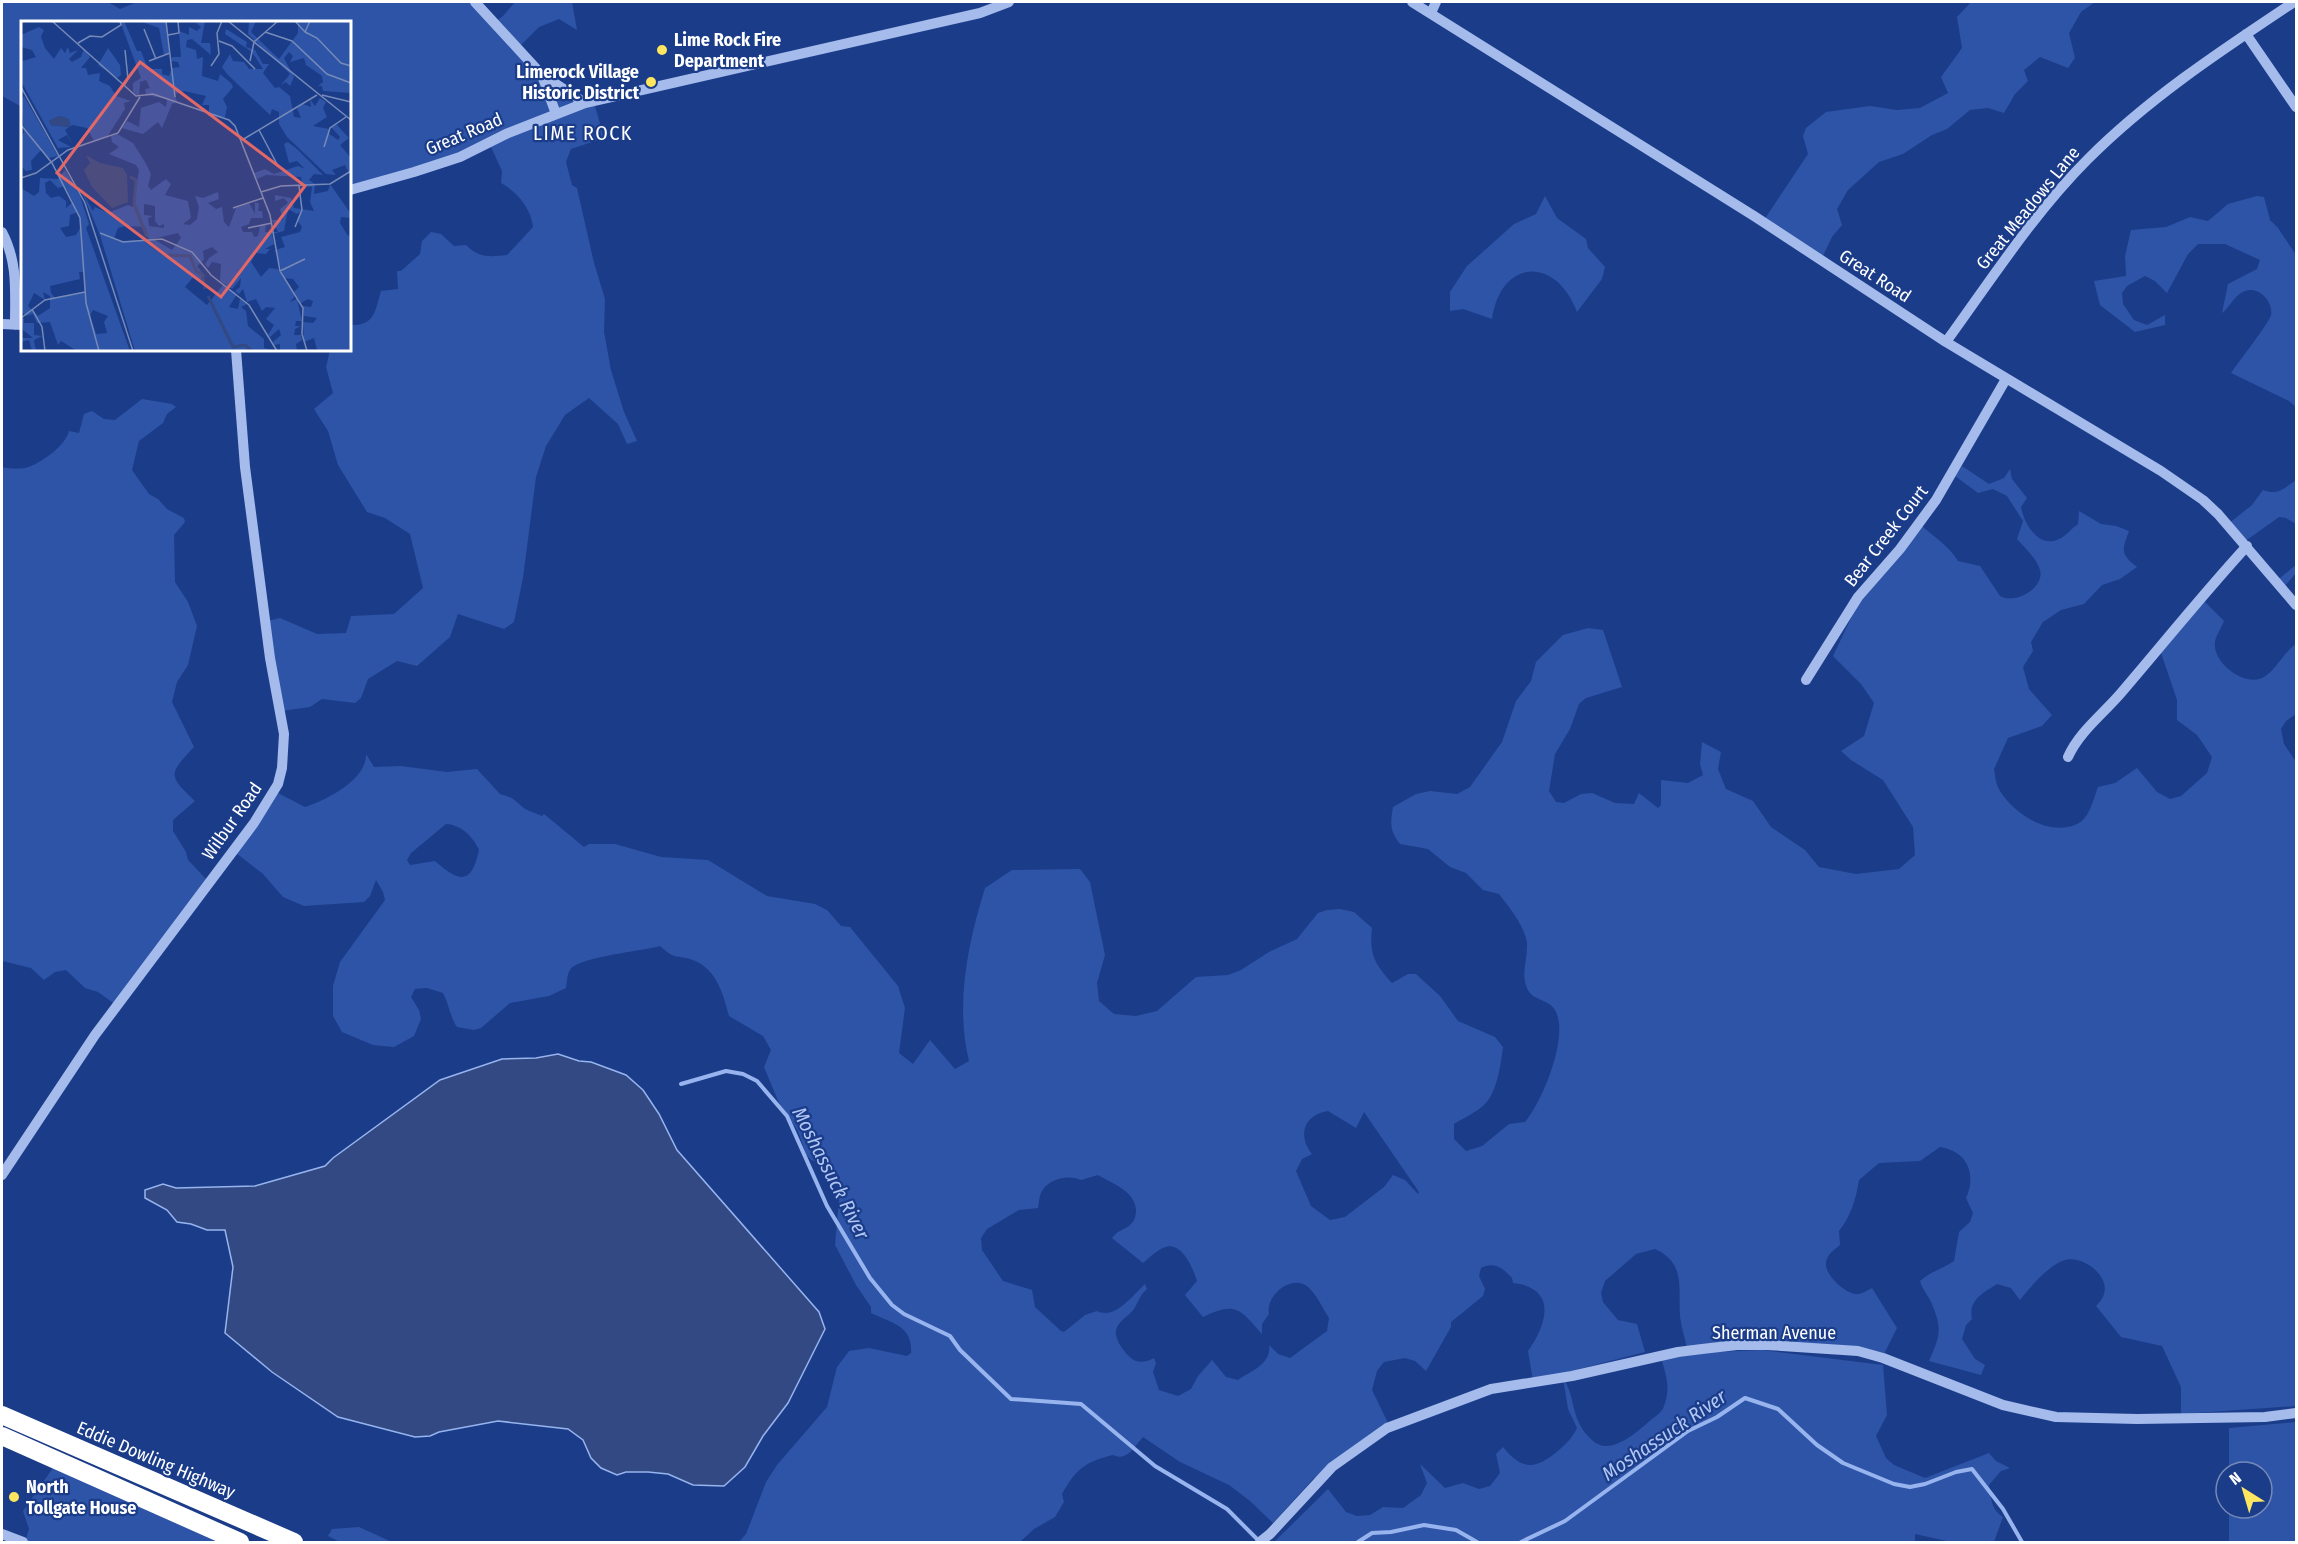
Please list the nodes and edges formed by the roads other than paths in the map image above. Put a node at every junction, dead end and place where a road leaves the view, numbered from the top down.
1 (475, 2) edge
2 (1009, 2) edge
3 (1412, 2) edge
4 (1436, 2) edge
5 (2294, 2) edge
6 (1431, 13) junction
7 (2246, 34) junction
8 (542, 75) junction
9 (585, 103) junction
10 (2296, 107) edge
11 (556, 114) junction
12 (351, 190) edge
13 (2, 232) edge
14 (2, 324) edge
15 (19, 325) edge
16 (1946, 342) junction
17 (236, 351) edge
18 (2006, 379) junction
19 (2247, 546) junction
20 (2296, 606) edge
21 (1806, 680) dead end
22 (2068, 757) dead end
23 (2, 1175) edge
24 (2296, 1413) edge
25 (2, 1415) edge
26 (2, 1436) edge
27 (2, 1534) edge
28 (23, 1542) edge
29 (240, 1542) edge
30 (294, 1542) edge
31 (1260, 1542) edge

1 - 8 street
2 - 9 street, Great Road
3 - 6 street, Great Road
4 - 6 street
5 - 7 street, Great Meadows Lane
6 - 16 street, Great Road
7 - 10 street
7 - 16 street, Great Meadows Lane
8 - 9 street
8 - 11 street
9 - 11 street, Great Road
11 - 12 street, Great Road
13 - 15 street
14 - 15 street
16 - 18 street, Great Road
17 - 23 street, Wilbur Road
18 - 19 street, Great Road
18 - 21 street, Bear Creek Court
19 - 20 street, Great Road
19 - 22 street
24 - 31 street, Sherman Avenue
25 - 30 highway, Eddie Dowling Highway
26 - 29 highway
27 - 28 street

